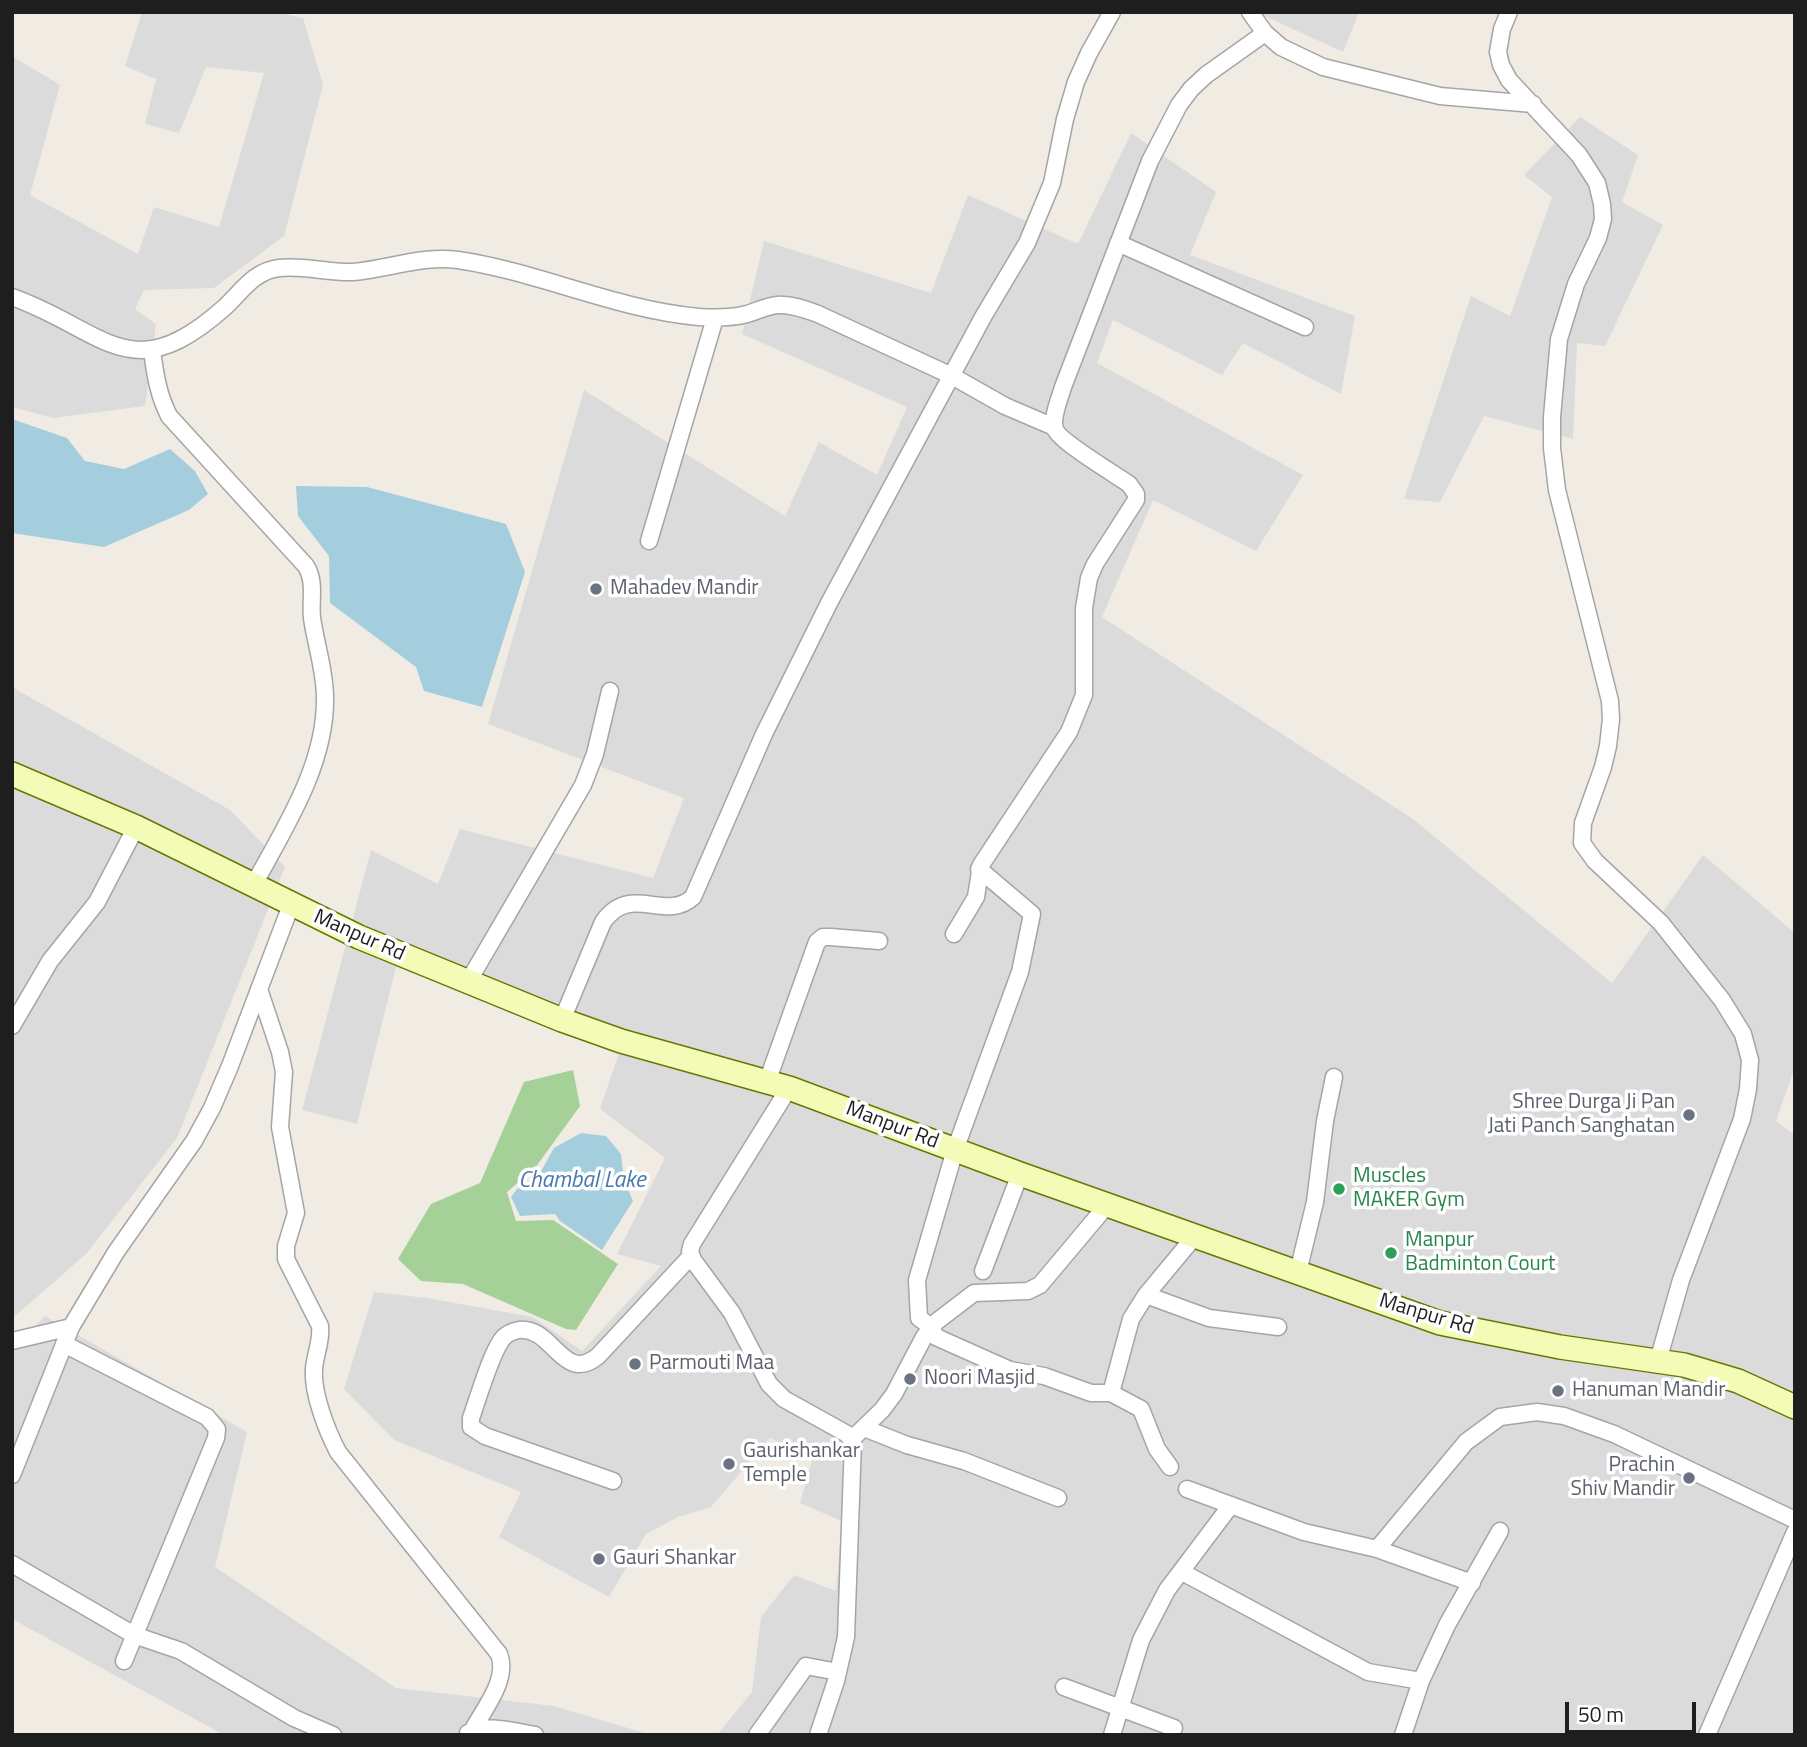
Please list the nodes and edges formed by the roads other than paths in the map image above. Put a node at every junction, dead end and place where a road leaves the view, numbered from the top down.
1 (1112, 12) edge
2 (1250, 12) edge
3 (1509, 12) edge
4 (1265, 33) junction
5 (1533, 104) junction
6 (1118, 243) junction
7 (12, 297) edge
8 (715, 317) junction
9 (1304, 327) dead end
10 (152, 350) junction
11 (951, 376) junction
12 (1054, 427) junction
13 (649, 541) dead end
14 (610, 691) dead end
15 (12, 774) edge
16 (136, 827) junction
17 (979, 869) junction
18 (253, 886) junction
19 (291, 905) junction
20 (954, 934) dead end
21 (879, 941) dead end
22 (468, 982) junction
23 (259, 989) junction
24 (562, 1020) junction
25 (12, 1026) edge
26 (1334, 1077) dead end
27 (766, 1082) junction
28 (789, 1088) junction
29 (955, 1150) junction
30 (1020, 1174) junction
31 (1108, 1204) junction
32 (1195, 1236) junction
33 (691, 1256) junction
34 (983, 1271) dead end
35 (1298, 1272) junction
36 (1146, 1295) junction
37 (71, 1327) junction
38 (931, 1327) junction
39 (1278, 1327) dead end
40 (12, 1341) edge
41 (64, 1344) junction
42 (1658, 1361) junction
43 (1111, 1393) junction
44 (1795, 1407) edge
45 (858, 1434) junction
46 (1170, 1467) dead end
47 (12, 1475) edge
48 (613, 1481) dead end
49 (1187, 1489) dead end
50 (1058, 1497) dead end
51 (1231, 1505) junction
52 (1795, 1520) edge
53 (1500, 1531) dead end
54 (1795, 1532) edge
55 (1377, 1549) junction
56 (12, 1564) edge
57 (1182, 1572) junction
58 (1472, 1583) junction
59 (134, 1635) junction
60 (124, 1661) dead end
61 (838, 1672) junction
62 (1422, 1681) junction
63 (1064, 1687) dead end
64 (1121, 1707) junction
65 (1174, 1728) dead end
66 (469, 1733) edge
67 (530, 1734) edge
68 (333, 1735) edge
69 (535, 1735) edge
70 (757, 1735) edge
71 (818, 1735) edge
72 (1112, 1735) edge
73 (1403, 1735) edge
74 (1707, 1735) edge

1 - 11 street
2 - 4 street
3 - 5 street
4 - 5 street
4 - 6 street
5 - 42 street
6 - 9 street
6 - 12 street
7 - 10 street
8 - 10 street
8 - 11 street
8 - 13 street
10 - 18 street
11 - 12 street
11 - 24 street
12 - 17 street
14 - 22 street
15 - 16 main road, Manpur Rd
16 - 18 main road, Manpur Rd
16 - 25 street
17 - 20 street
17 - 29 street
18 - 19 main road, Manpur Rd
19 - 22 main road, Manpur Rd
19 - 23 street
21 - 27 street
22 - 24 main road, Manpur Rd
23 - 37 street
23 - 66 street
24 - 27 main road, Manpur Rd
26 - 35 street
27 - 28 main road, Manpur Rd
28 - 29 main road, Manpur Rd
28 - 33 street
29 - 30 main road, Manpur Rd
29 - 38 street
30 - 31 main road, Manpur Rd
30 - 34 street
31 - 32 main road, Manpur Rd
31 - 38 street
32 - 35 main road, Manpur Rd
32 - 36 street
33 - 45 street
33 - 48 street
35 - 42 main road, Manpur Rd
36 - 39 street
36 - 43 street
37 - 40 street
37 - 41 street
38 - 43 street
38 - 45 street
41 - 47 street
41 - 59 street
42 - 44 main road, Manpur Rd
43 - 46 street
45 - 50 street
45 - 61 street
49 - 51 street
51 - 55 street
51 - 57 street
52 - 55 street
53 - 58 street
54 - 74 street
55 - 58 street
56 - 59 street
57 - 62 street
57 - 64 street
58 - 62 street
59 - 60 street
59 - 68 street
61 - 70 street
61 - 71 street
62 - 73 street
63 - 64 street
64 - 65 street
64 - 72 street
66 - 67 street
67 - 69 street

